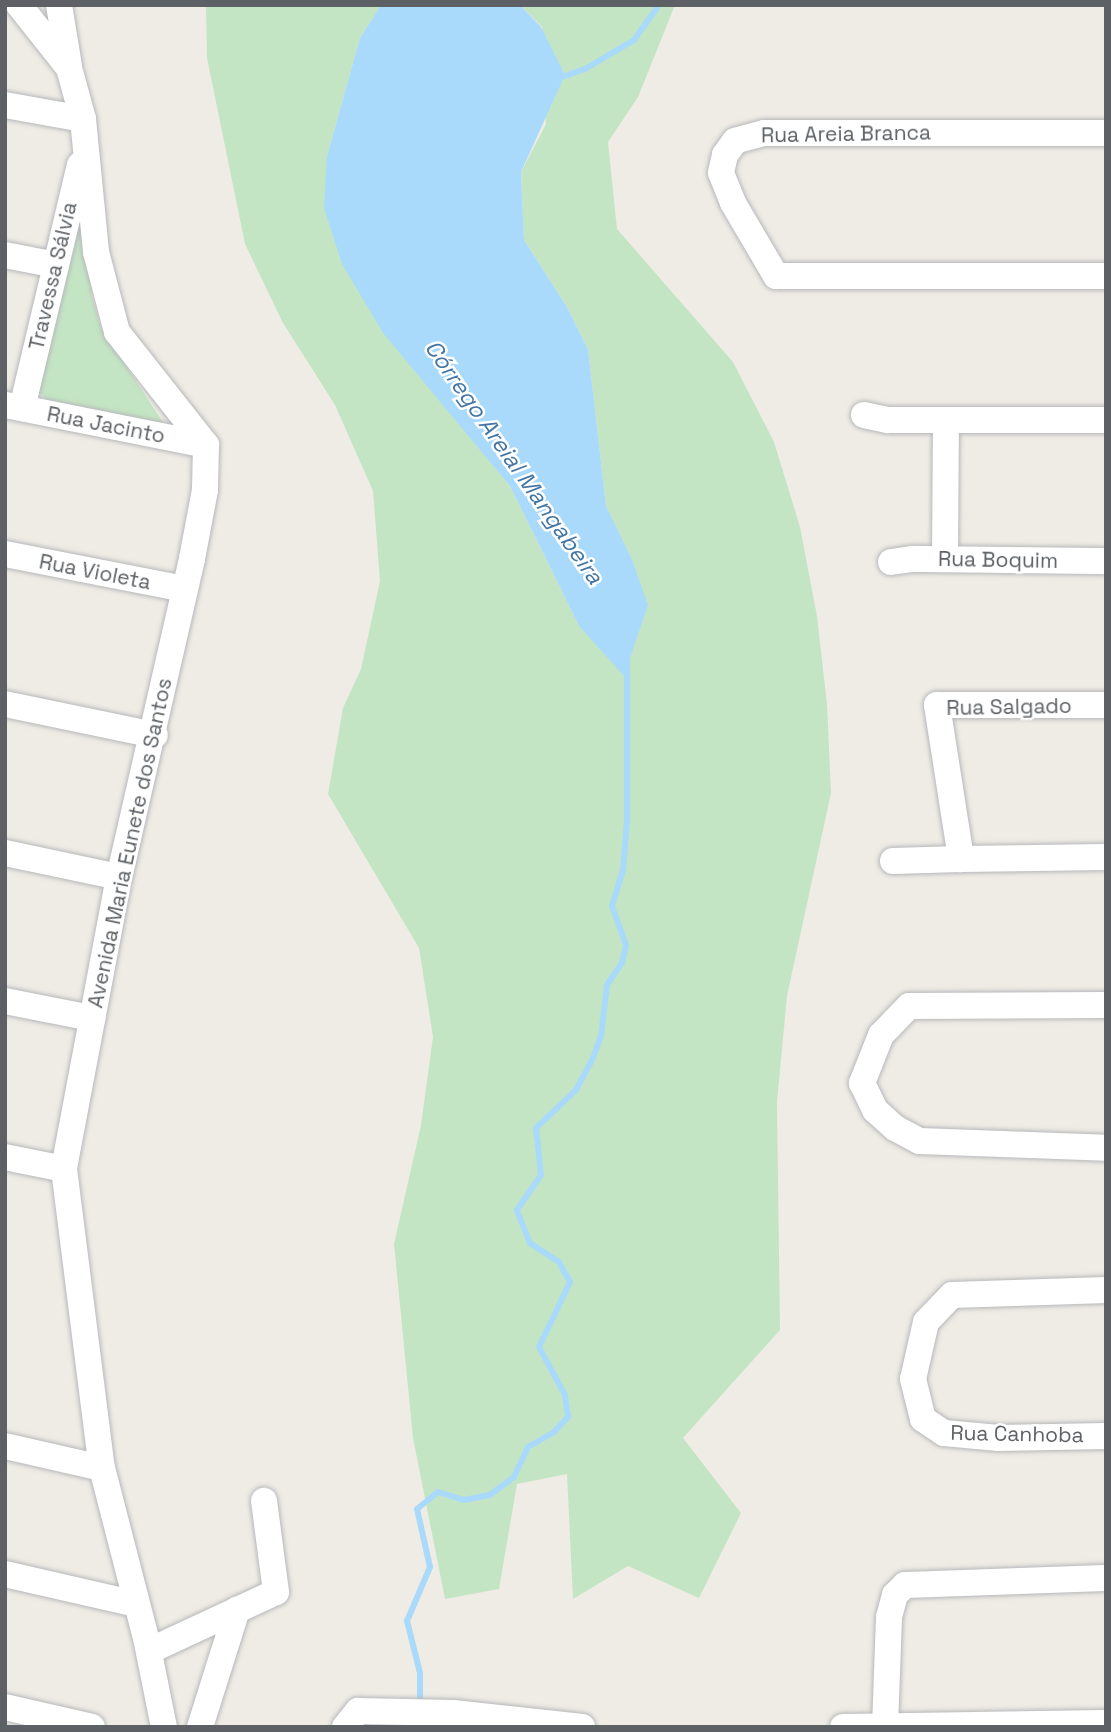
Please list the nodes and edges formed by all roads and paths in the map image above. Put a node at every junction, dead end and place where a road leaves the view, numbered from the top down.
1 (19, 5) edge
2 (59, 5) edge
3 (69, 68) junction
4 (5, 105) edge
5 (84, 132) junction
6 (1106, 133) edge
7 (5, 255) edge
8 (56, 265) junction
9 (1106, 276) edge
10 (14, 406) edge
11 (864, 415) dead end
12 (946, 420) junction
13 (1106, 420) edge
14 (206, 445) junction
15 (5, 554) edge
16 (945, 559) junction
17 (1106, 561) edge
18 (891, 562) dead end
19 (185, 589) junction
20 (5, 704) edge
21 (1106, 705) edge
22 (155, 735) junction
23 (5, 853) edge
24 (1106, 856) edge
25 (961, 859) junction
26 (893, 861) dead end
27 (119, 877) junction
28 (5, 1001) edge
29 (1106, 1005) edge
30 (92, 1018) junction
31 (1106, 1148) edge
32 (5, 1157) edge
33 (64, 1169) junction
34 (1106, 1290) edge
35 (1106, 1436) edge
36 (5, 1446) edge
37 (102, 1468) junction
38 (264, 1501) dead end
39 (5, 1574) edge
40 (1106, 1578) edge
41 (136, 1604) junction
42 (237, 1610) junction
43 (149, 1651) junction
44 (5, 1707) edge
45 (352, 1719) edge
46 (1106, 1723) edge
47 (885, 1726) edge
48 (92, 1727) edge
49 (164, 1727) edge
50 (200, 1727) edge
51 (582, 1727) edge
52 (843, 1727) edge

1 - 3 street
2 - 3 street
3 - 5 street
4 - 5 street
5 - 8 street, Travessa Sálvia
5 - 14 street
6 - 9 street, Rua Areia Branca
7 - 8 street
8 - 10 street, Travessa Sálvia
10 - 14 street, Rua Jacinto
11 - 12 street
12 - 13 street
12 - 16 street
14 - 19 street, Avenida Maria Eunete dos Santos
15 - 19 street, Rua Violeta
16 - 17 street, Rua Boquim
16 - 18 street, Rua Boquim
19 - 22 street, Avenida Maria Eunete dos Santos
20 - 22 street
21 - 25 street, Rua Salgado
22 - 27 street, Avenida Maria Eunete dos Santos
23 - 27 street
24 - 25 street
25 - 26 street
27 - 30 street, Avenida Maria Eunete dos Santos
28 - 30 street
29 - 31 street
30 - 33 street, Avenida Maria Eunete dos Santos
32 - 33 street
33 - 37 street, Avenida Maria Eunete dos Santos
34 - 35 street, Rua Canhoba
36 - 37 street
37 - 41 street, Avenida Maria Eunete dos Santos
38 - 42 street
39 - 41 street
40 - 47 street
41 - 43 street, Avenida Maria Eunete dos Santos
42 - 43 street
42 - 50 street
43 - 49 street, Avenida Maria Eunete dos Santos
44 - 48 street
45 - 51 street
46 - 47 street
47 - 52 street

